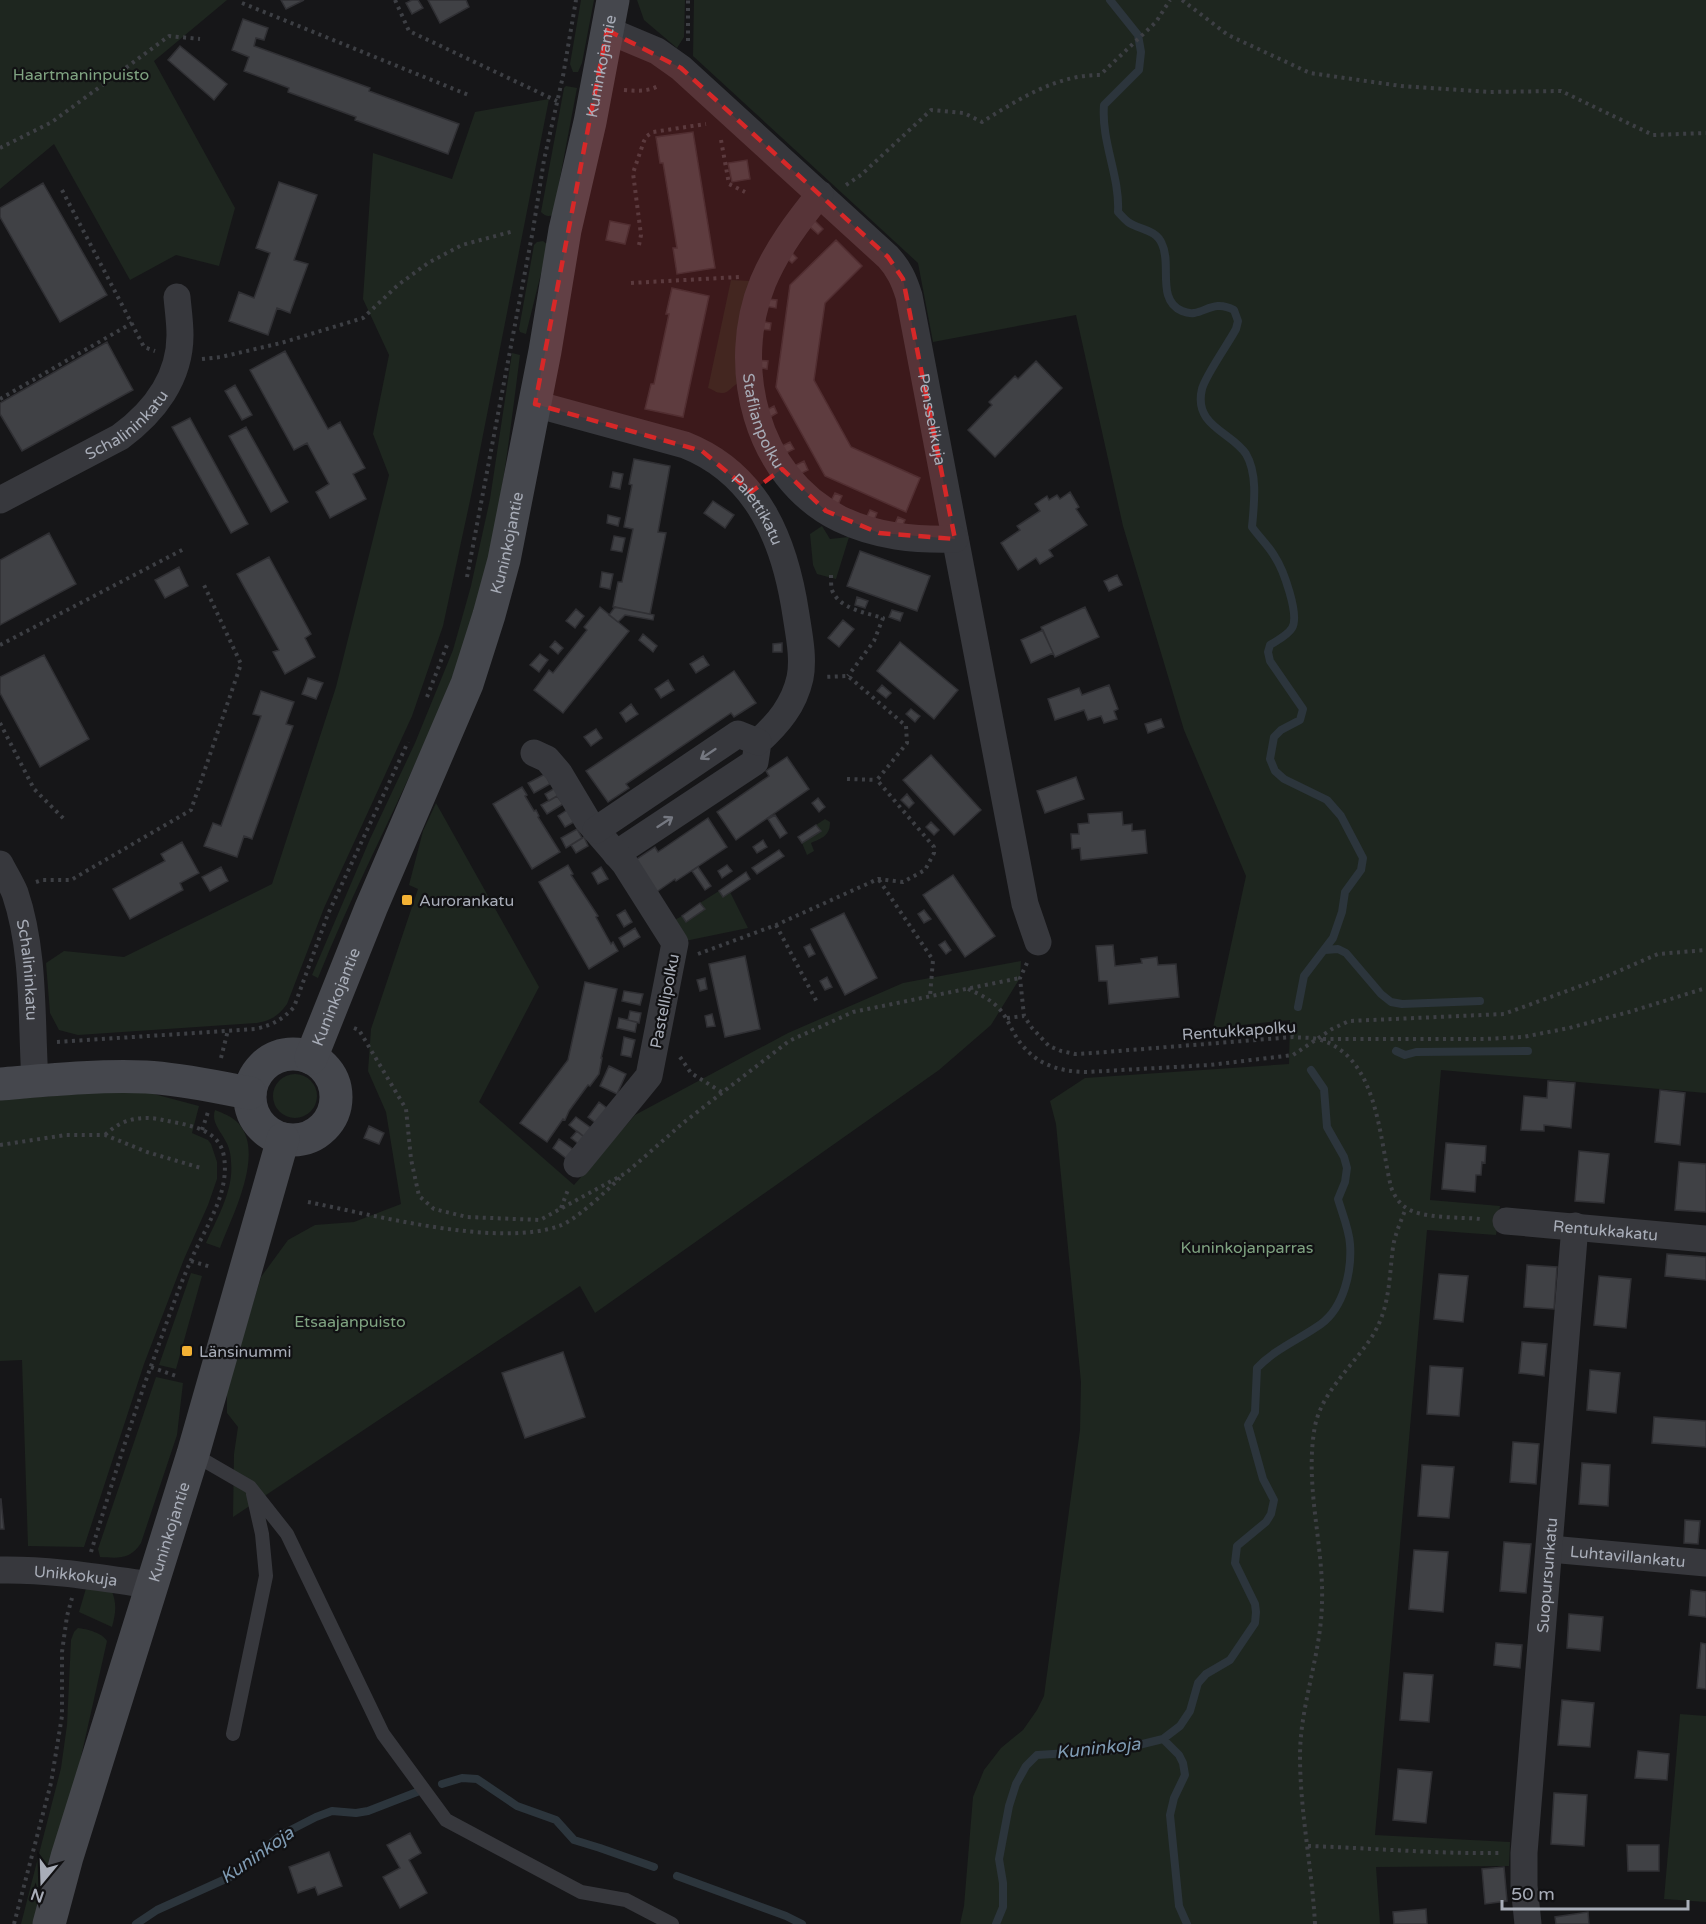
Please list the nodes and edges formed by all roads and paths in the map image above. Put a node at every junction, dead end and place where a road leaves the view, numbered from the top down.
1 (395, 0) edge
2 (576, 0) edge
3 (688, 0) edge
4 (1170, 0) edge
5 (1182, 0) edge
6 (242, 3) dead end
7 (610, 15) edge
8 (200, 39) dead end
9 (681, 68) junction
10 (622, 90) dead end
11 (471, 96) dead end
12 (557, 101) junction
13 (710, 124) dead end
14 (719, 130) dead end
15 (1706, 133) edge
16 (0, 148) edge
17 (62, 190) dead end
18 (745, 192) dead end
19 (823, 196) junction
20 (514, 231) dead end
21 (639, 245) dead end
22 (631, 283) dead end
23 (763, 283) junction
24 (177, 297) dead end
25 (132, 323) junction
26 (177, 361) junction
27 (0, 399) edge
28 (535, 404) junction
29 (782, 469) junction
30 (751, 492) junction
31 (0, 501) edge
32 (955, 539) junction
33 (184, 549) dead end
34 (831, 576) dead end
35 (467, 579) dead end
36 (204, 585) dead end
37 (447, 643) dead end
38 (0, 645) edge
39 (848, 676) junction
40 (818, 677) dead end
41 (425, 703) dead end
42 (0, 723) edge
43 (408, 742) dead end
44 (758, 742) junction
45 (534, 753) dead end
46 (847, 779) dead end
47 (877, 780) junction
48 (64, 819) dead end
49 (596, 830) junction
50 (616, 854) junction
51 (0, 864) edge
52 (878, 879) junction
53 (14, 892) junction
54 (776, 925) junction
55 (1038, 942) joint
56 (1706, 950) edge
57 (695, 955) dead end
58 (1706, 988) edge
59 (967, 989) dead end
60 (930, 997) dead end
61 (818, 1004) dead end
62 (1024, 1016) junction
63 (1007, 1018) junction
64 (1319, 1039) junction
65 (33, 1045) junction
66 (678, 1048) dead end
67 (311, 1058) junction
68 (35, 1081) junction
69 (0, 1084) edge
70 (723, 1093) dead end
71 (250, 1094) junction
72 (105, 1135) junction
73 (283, 1139) junction
74 (0, 1145) edge
75 (577, 1164) dead end
76 (201, 1168) dead end
77 (626, 1173) dead end
78 (308, 1202) dead end
79 (1406, 1208) junction
80 (1506, 1221) joint
81 (1575, 1226) junction
82 (1706, 1239) edge
83 (190, 1261) junction
84 (211, 1268) dead end
85 (151, 1367) junction
86 (179, 1377) dead end
87 (193, 1454) junction
88 (250, 1487) junction
89 (1550, 1549) junction
90 (1706, 1563) edge
91 (0, 1570) edge
92 (79, 1575) junction
93 (151, 1585) junction
94 (233, 1734) dead end
95 (1308, 1846) junction
96 (1524, 1853) junction
97 (14, 1924) edge
98 (49, 1924) edge
99 (672, 1924) edge
100 (1315, 1924) edge
101 (1528, 1924) edge

1 - 12 path
2 - 12 path
3 - 9 path
4 - 19 path
5 - 15 path
6 - 11 path
7 - 9 street, Pensselikuja
7 - 28 main road, Kuninkojantie
8 - 16 path
9 - 10 path
9 - 19 street, Pensselikuja
12 - 35 path
13 - 21 path
14 - 18 path
17 - 25 path
19 - 23 street, Staflianpolku
19 - 32 street, Pensselikuja
20 - 26 path
22 - 23 path
23 - 29 street, Staflianpolku
24 - 26 street, Schalininkatu
25 - 26 path
25 - 27 path
26 - 31 street, Schalininkatu
28 - 30 street, Palettikatu
28 - 67 main road, Kuninkojantie
29 - 30 street
29 - 32 street, Staflianpolku
30 - 44 street, Palettikatu
32 - 55 street, Pensselikuja
33 - 38 path
34 - 39 path
36 - 53 path
37 - 41 path
39 - 40 path
39 - 47 path
42 - 48 path
43 - 65 path
44 -> 49 street
50 -> 44 street, Palettikatu
45 - 49 street, Pastellipolku
46 - 47 path
47 - 52 path
49 - 50 street, Pastellipolku
50 - 75 street, Pastellipolku
51 - 53 street, Schalininkatu
52 - 54 path
52 - 60 path
53 - 65 street, Schalininkatu
54 - 57 path
54 - 61 path
55 - 62 path
56 - 64 path
58 - 64 path
59 - 63 path
62 - 63 path
62 - 64 path, Rentukkapolku
63 - 64 path
64 - 79 path, Rentukkapolku
65 - 68 street, Schalininkatu
66 - 70 path
67 - 71 main road
67 - 73 main road
68 - 69 main road
68 - 71 main road
71 - 73 main road
72 - 74 path
72 - 76 path
72 - 83 path
73 - 87 main road, Kuninkojantie
77 - 78 path
79 - 80 path
79 - 95 path
80 - 81 street, Rentukkakatu
81 - 82 street, Rentukkakatu
81 - 89 street, Suopursunkatu
83 - 84 path
83 - 85 path
85 - 86 path
85 - 92 path
87 - 88 lane
87 - 93 main road, Kuninkojantie
88 - 94 lane
88 - 99 lane
89 - 90 street, Luhtavillankatu
89 - 96 street, Suopursunkatu
91 - 92 street, Unikkokuja
92 - 93 street, Unikkokuja
92 - 97 path
93 - 98 main road, Kuninkojantie
95 - 96 path
95 - 100 path
96 - 101 street, Suopursunkatu

